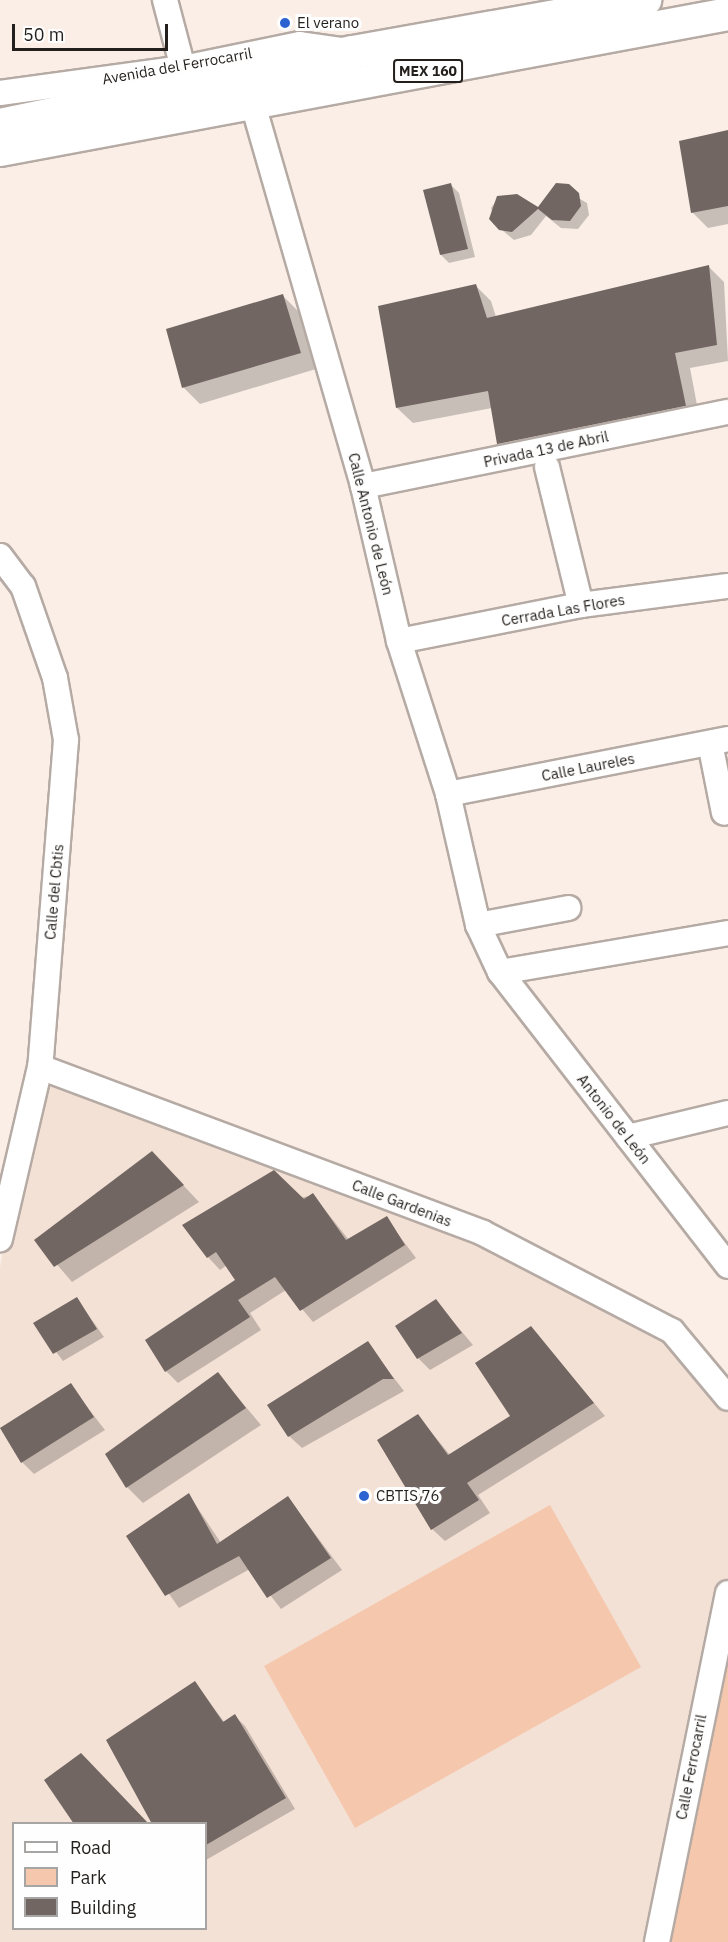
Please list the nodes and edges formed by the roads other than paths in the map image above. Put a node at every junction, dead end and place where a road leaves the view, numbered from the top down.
1 (165, 0) edge
2 (645, 0) edge
3 (559, 7) edge
4 (728, 14) edge
5 (353, 52) junction
6 (183, 68) junction
7 (360, 83) junction
8 (249, 89) junction
9 (0, 93) edge
10 (146, 110) junction
11 (0, 125) edge
12 (0, 150) edge
13 (728, 412) edge
14 (547, 467) dead end
15 (363, 486) junction
16 (0, 556) edge
17 (728, 586) edge
18 (580, 605) junction
19 (399, 641) junction
20 (719, 741) edge
21 (448, 794) junction
22 (724, 813) dead end
23 (568, 908) dead end
24 (478, 925) junction
25 (728, 934) edge
26 (500, 972) junction
27 (40, 1067) junction
28 (728, 1113) edge
29 (628, 1137) junction
30 (0, 1239) edge
31 (728, 1266) edge
32 (728, 1398) edge
33 (728, 1593) edge
34 (657, 1942) edge

1 - 6 street
2 - 3 main road, MEX 160
3 - 5 main road, MEX 160
4 - 7 main road, MEX 160
5 - 6 street, Avenida del Ferrocarril
5 - 7 street
5 - 8 main road, MEX 160
6 - 9 street, Avenida del Ferrocarril
7 - 8 main road, MEX 160
8 - 10 main road, MEX 160
8 - 15 street, Calle Antonio de León
10 - 11 main road, MEX 160
10 - 12 main road, MEX 160
13 - 15 street, Privada 13 de Abril
14 - 18 street
15 - 19 street, Calle Antonio de León
16 - 27 street, Calle del Cbtis
17 - 18 street, Cerrada Las Flores
18 - 19 street, Cerrada Las Flores
19 - 21 street, Calle Antonio de León
20 - 21 street, Calle Laureles
20 - 22 street
21 - 24 street, Calle Antonio de León
23 - 24 street
24 - 26 street, Calle Antonio de León
25 - 26 street
26 - 29 street, Antonio de León
27 - 30 street, Calle del Cbtis
27 - 32 street, Calle Gardenias
28 - 29 street
29 - 31 street, Antonio de León
33 - 34 street, Calle Ferrocarril

